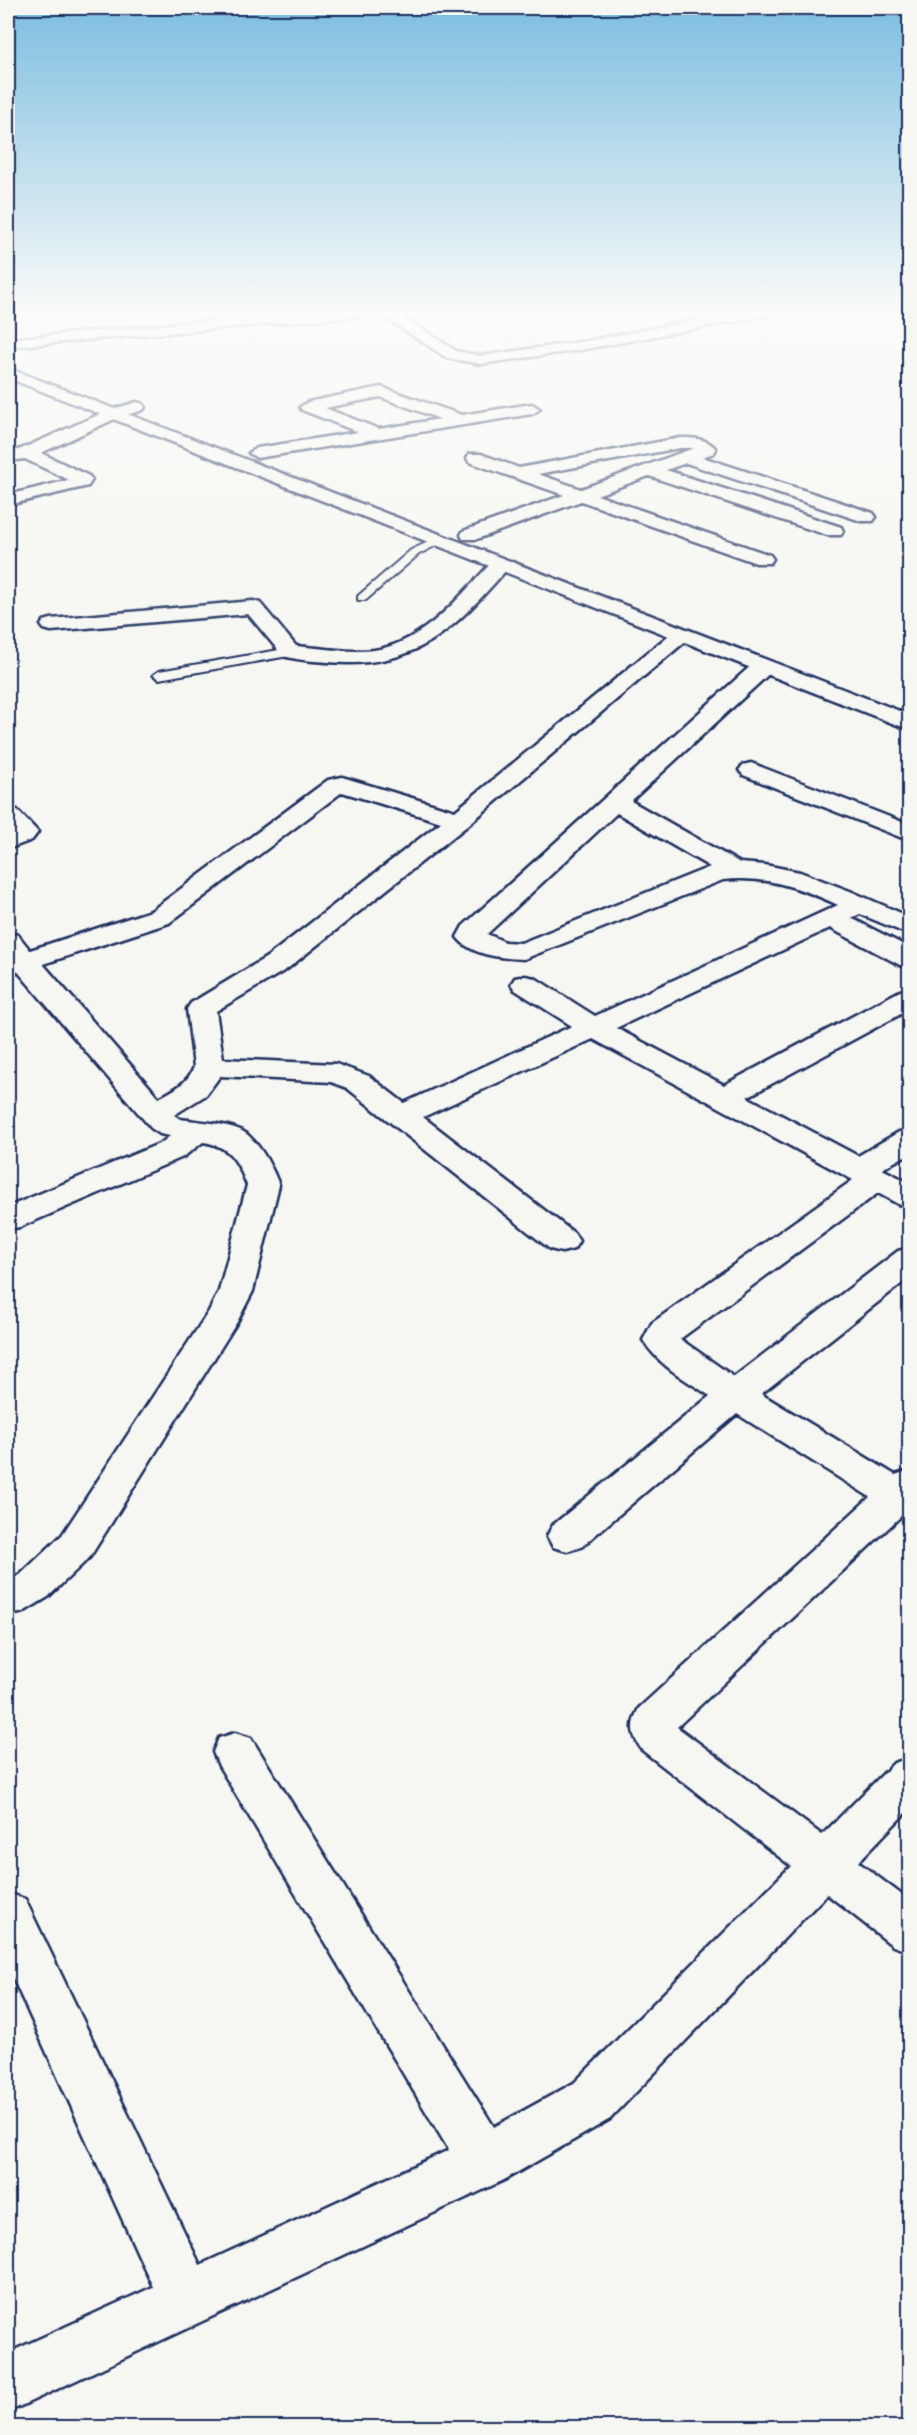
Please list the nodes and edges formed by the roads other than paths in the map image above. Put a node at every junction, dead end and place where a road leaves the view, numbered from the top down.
1 (94, 423) edge
2 (135, 423) edge
3 (178, 423) edge
4 (348, 423) edge
5 (453, 423) edge
6 (380, 435) junction
7 (8, 442) edge
8 (28, 453) junction
9 (257, 453) junction
10 (8, 458) edge
11 (475, 458) dead end
12 (688, 458) junction
13 (651, 471) junction
14 (517, 473) junction
15 (581, 496) junction
16 (8, 500) edge
17 (867, 517) dead end
18 (834, 531) dead end
19 (470, 535) junction
20 (437, 541) junction
21 (763, 559) dead end
22 (500, 566) junction
23 (362, 598) dead end
24 (51, 625) dead end
25 (689, 628) junction
26 (290, 652) junction
27 (763, 667) junction
28 (159, 675) dead end
29 (909, 723) edge
30 (751, 770) dead end
31 (615, 802) junction
32 (8, 815) edge
33 (459, 820) junction
34 (909, 834) edge
35 (8, 841) edge
36 (732, 869) junction
37 (859, 905) junction
38 (830, 918) junction
39 (909, 927) edge
40 (16, 951) edge
41 (909, 959) edge
42 (525, 984) dead end
43 (909, 997) edge
44 (595, 1028) junction
45 (209, 1067) junction
46 (725, 1097) junction
47 (155, 1113) junction
48 (400, 1116) junction
49 (187, 1130) junction
50 (909, 1139) edge
51 (868, 1174) junction
52 (909, 1197) edge
53 (8, 1219) edge
54 (562, 1241) dead end
55 (909, 1259) edge
56 (735, 1395) junction
57 (905, 1494) edge
58 (567, 1536) dead end
59 (8, 1600) edge
60 (235, 1752) dead end
61 (909, 1777) edge
62 (824, 1866) junction
63 (8, 1915) edge
64 (909, 1930) edge
65 (485, 2161) junction
66 (188, 2299) junction
67 (8, 2383) edge

1 - 8 street
2 - 20 street
3 - 9 street
4 - 6 street
5 - 6 street
6 - 9 street
7 - 8 street
8 - 10 street
8 - 16 street
9 - 19 street
11 - 14 street
12 - 13 street
12 - 14 street
12 - 17 street
13 - 15 street
13 - 18 street
14 - 15 street
15 - 19 street
15 - 21 street
19 - 25 street
20 - 22 street
20 - 23 lane
22 - 25 street
22 - 26 street
24 - 26 street
25 - 27 street
25 - 33 street
26 - 28 lane
27 - 29 street
27 - 31 street
30 - 34 street
31 - 36 street
31 - 36 street
32 - 35 street
33 - 40 street
33 - 45 street
36 - 37 street
37 - 38 street
37 - 39 street
38 - 41 street
38 - 44 street
40 - 47 street
42 - 44 street
43 - 46 street
44 - 46 street
44 - 48 street
45 - 47 street
45 - 48 street
46 - 51 street
47 - 49 street
48 - 54 street
49 - 53 street
49 - 59 street
50 - 51 street
51 - 52 street
51 - 56 street
55 - 56 street
56 - 57 street
56 - 58 street
57 - 62 street
60 - 65 street
61 - 62 street
62 - 64 street
62 - 65 street
63 - 66 street
65 - 66 street
66 - 67 street

